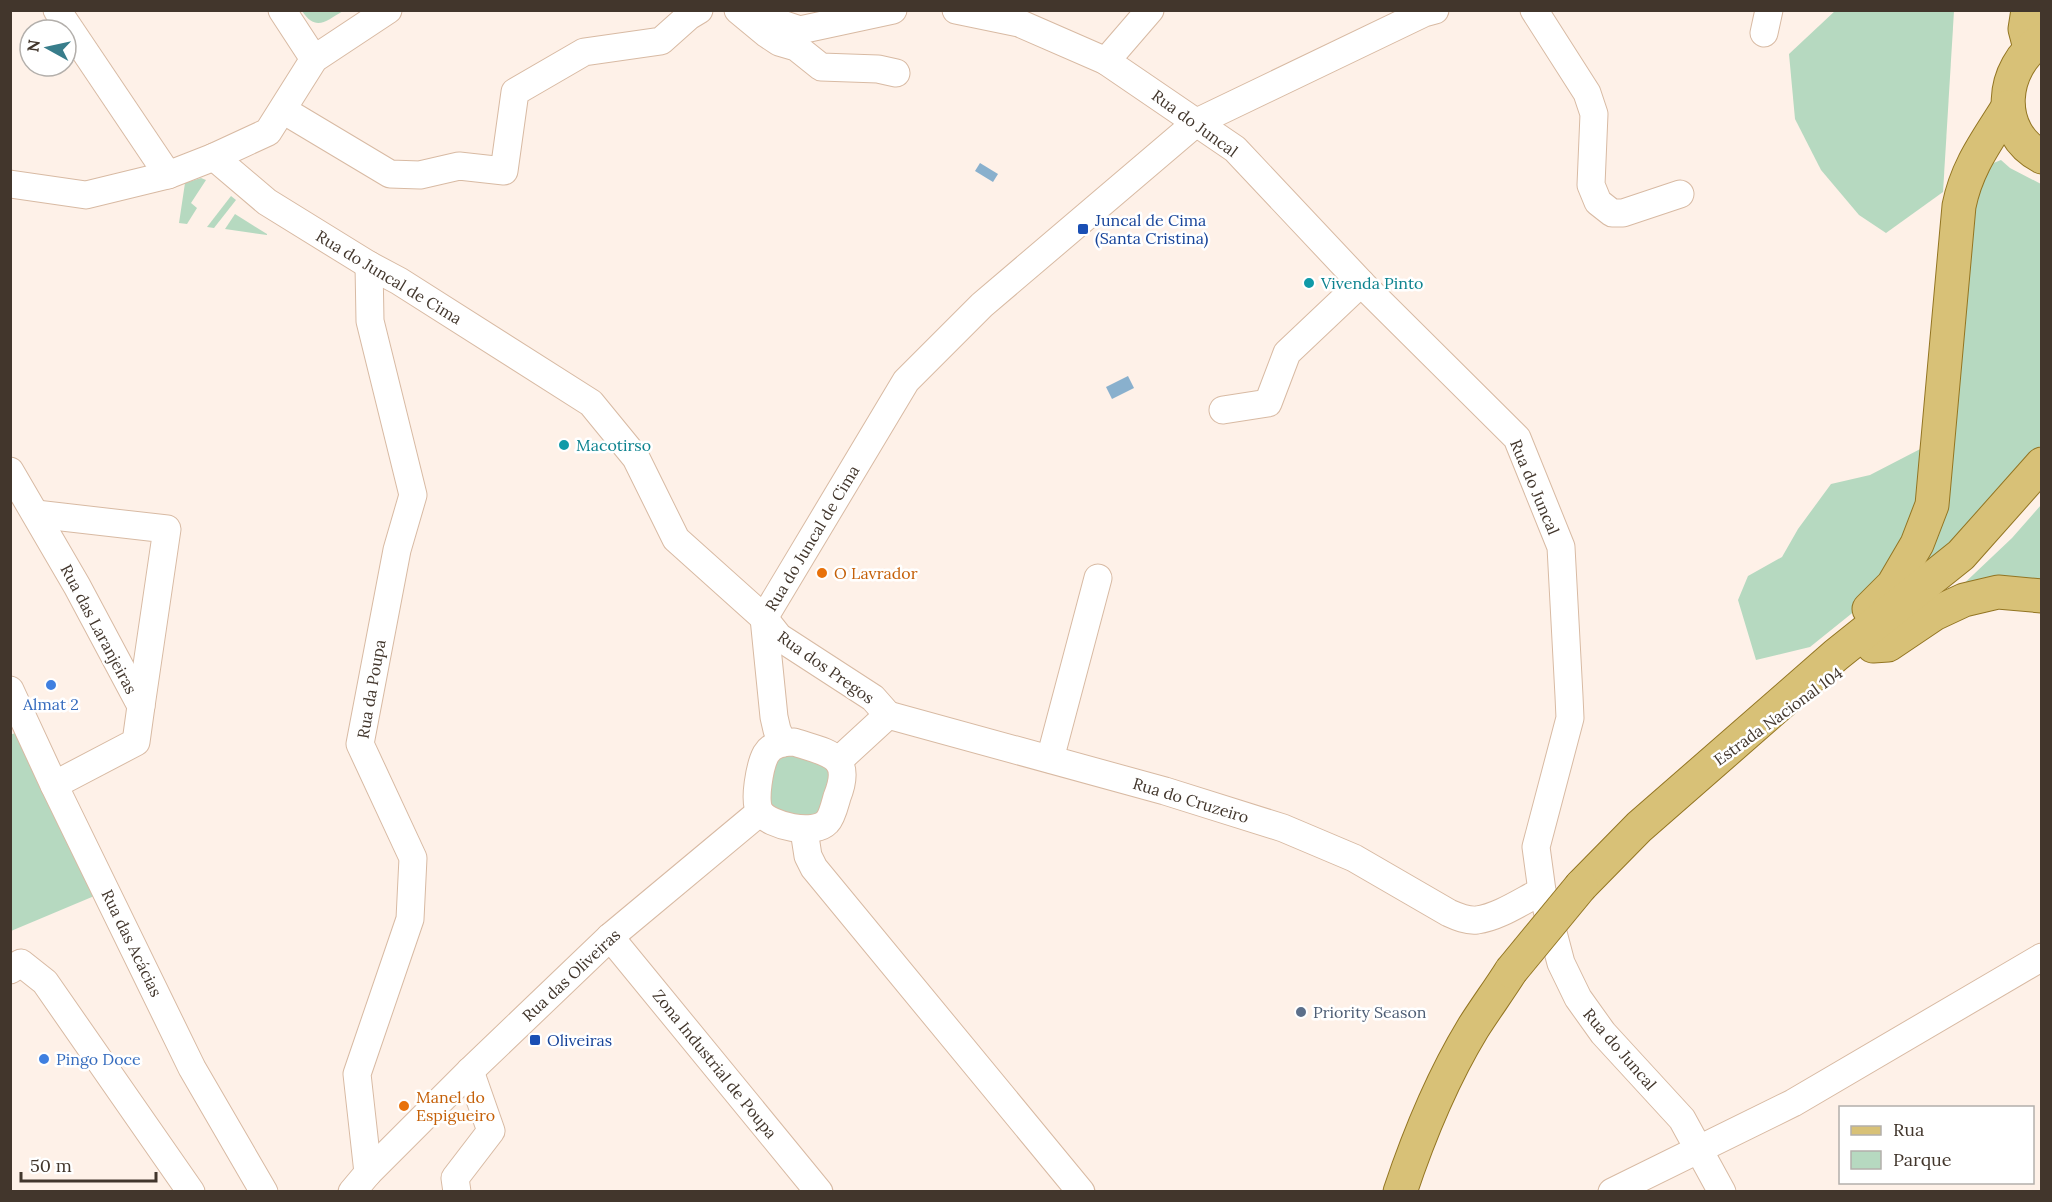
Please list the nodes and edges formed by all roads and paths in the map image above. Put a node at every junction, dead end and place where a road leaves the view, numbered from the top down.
1 (57, 10) edge
2 (282, 10) edge
3 (388, 10) edge
4 (699, 10) edge
5 (738, 10) edge
6 (767, 10) edge
7 (893, 10) edge
8 (957, 10) edge
9 (1150, 10) edge
10 (1534, 10) edge
11 (2028, 10) edge
12 (1427, 11) edge
13 (2036, 44) edge
14 (314, 59) junction
15 (1106, 61) junction
16 (896, 73) dead end
17 (2008, 107) junction
18 (284, 110) junction
19 (1197, 122) junction
20 (214, 157) junction
21 (2042, 157) edge
22 (168, 175) junction
23 (10, 184) edge
24 (1680, 194) dead end
25 (369, 265) junction
26 (1361, 283) junction
27 (1223, 410) dead end
28 (2042, 464) edge
29 (10, 471) edge
30 (2042, 485) edge
31 (36, 514) junction
32 (1098, 578) dead end
33 (2042, 596) edge
34 (764, 618) junction
35 (1873, 646) junction
36 (1836, 655) junction
37 (10, 690) edge
38 (141, 706) junction
39 (888, 715) junction
40 (783, 743) junction
41 (1050, 759) junction
42 (838, 761) junction
43 (1709, 766) junction
44 (54, 785) junction
45 (760, 812) junction
46 (804, 830) junction
47 (1542, 891) junction
48 (610, 937) junction
49 (2042, 957) edge
50 (10, 970) edge
51 (470, 1071) junction
52 (1698, 1149) junction
53 (360, 1182) edge
54 (191, 1191) edge
55 (264, 1191) edge
56 (457, 1191) edge
57 (819, 1191) edge
58 (1081, 1191) edge
59 (1400, 1191) edge
60 (1612, 1191) edge
61 (1722, 1191) edge

1 - 22 street
2 - 14 street
3 - 14 street
4 - 18 street
5 - 16 street
6 - 7 street
8 - 15 street, Rua do Juncal
9 - 15 street
10 - 24 street
11 - 13 main road
12 - 19 street, Rua do Juncal de Cima
13 - 17 main road
14 - 18 street
15 - 19 street, Rua do Juncal
17 - 21 main road
17 - 36 main road
18 - 20 street
19 - 26 street, Rua do Juncal
19 - 34 street, Rua do Juncal de Cima
20 - 22 street
20 - 25 street, Rua do Juncal de Cima
22 - 23 street
25 - 34 street, Rua do Juncal de Cima
25 - 53 street, Rua da Poupa
26 - 27 street
26 - 47 street, Rua do Juncal
28 - 36 main road, Estrada Nacional 104
29 - 31 street, Rua das Laranjeiras
30 - 35 main road, Estrada Nacional 104
31 - 38 street, Rua das Laranjeiras
31 - 38 street
32 - 41 street
33 - 35 main road
34 - 39 street, Rua dos Pregos
34 - 40 street
35 - 43 main road, Estrada Nacional 104
36 - 43 main road, Estrada Nacional 104
37 - 44 street, Rua das Acácias
38 - 44 street, Rua das Laranjeiras
39 - 41 street, Rua do Cruzeiro
39 - 42 street
40 - 42 street
40 - 45 street
41 - 47 street, Rua do Cruzeiro
42 - 46 street
43 - 59 main road, bridge
44 - 55 street, Rua das Acácias
45 - 46 street
45 - 48 street, Rua das Oliveiras
46 - 58 street
47 - 52 street, Rua do Juncal
48 - 51 street, Rua das Oliveiras
48 - 57 street, Zona Industrial de Poupa
49 - 52 street
50 - 54 street
51 - 53 street, Rua das Oliveiras
51 - 56 street
52 - 60 street
52 - 61 street, Rua do Juncal

